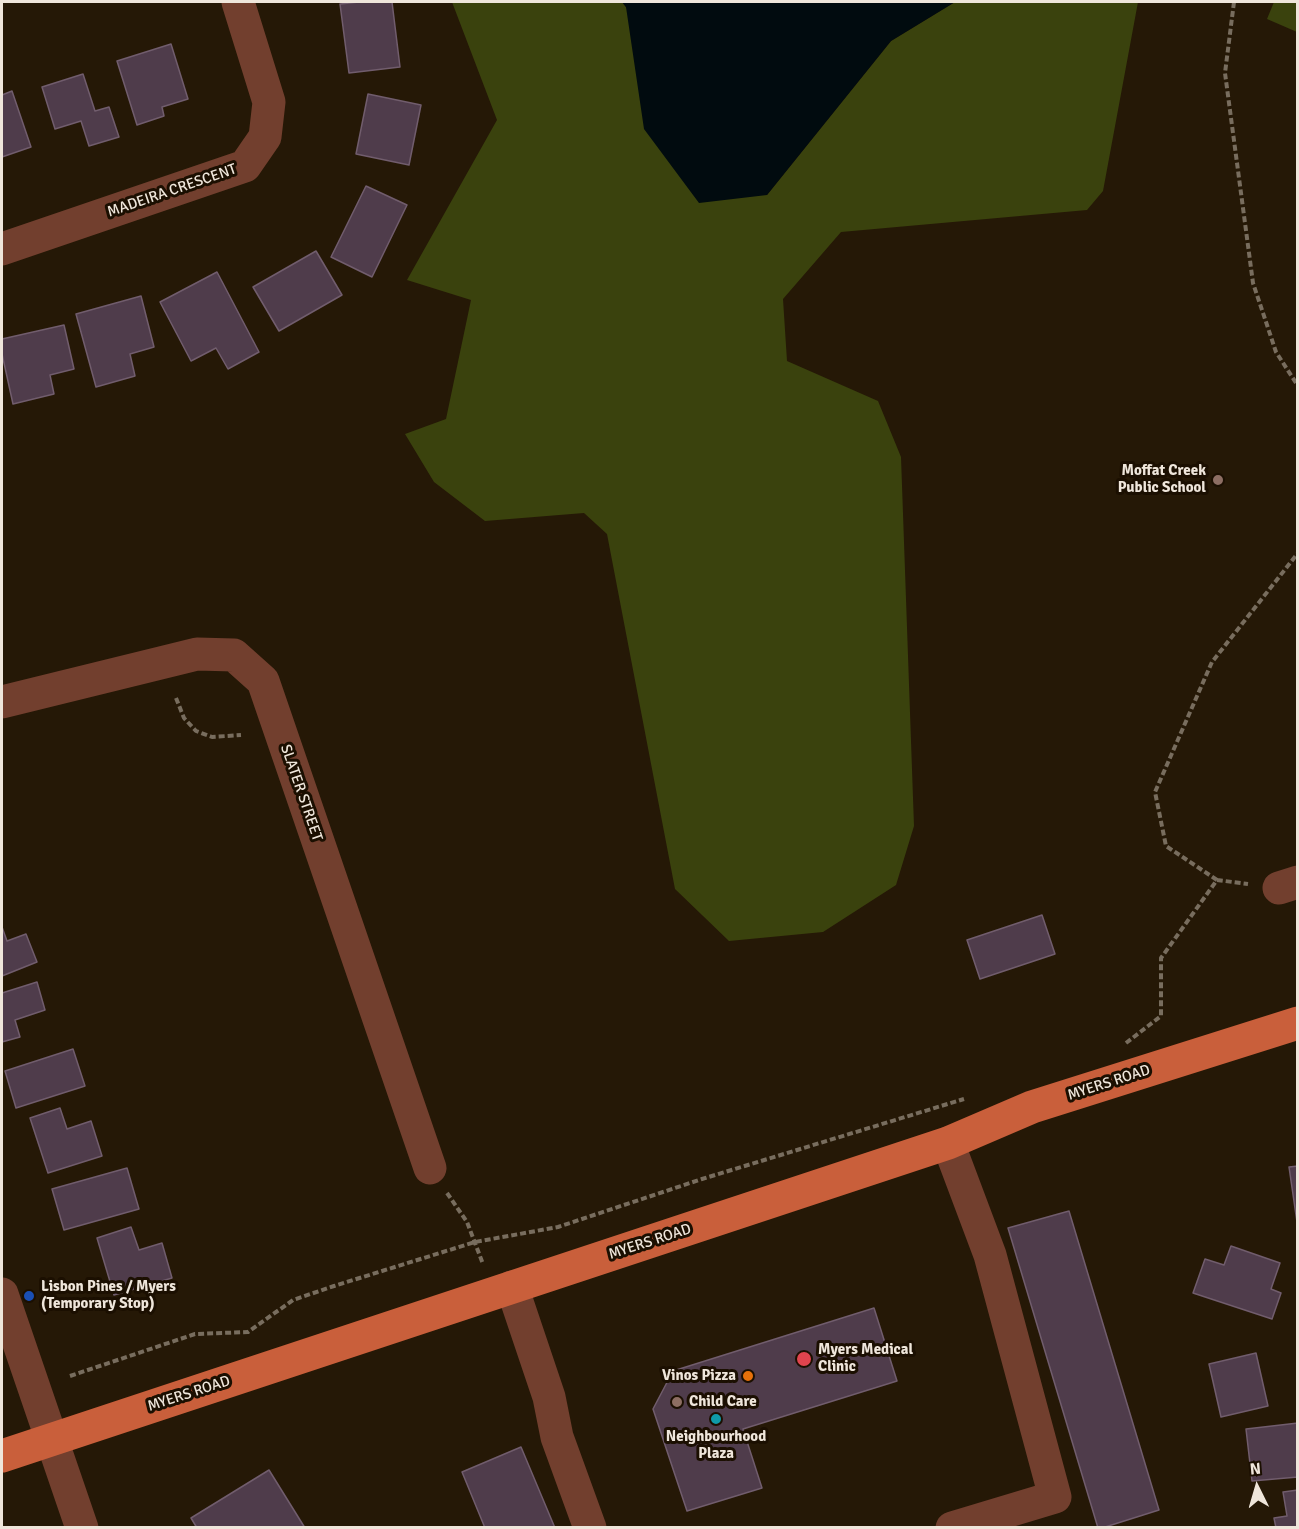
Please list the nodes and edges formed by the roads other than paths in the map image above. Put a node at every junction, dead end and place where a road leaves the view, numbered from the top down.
1 (238, 2) edge
2 (2, 249) edge
3 (2, 702) edge
4 (1298, 1023) edge
5 (948, 1143) junction
6 (430, 1168) road end
7 (503, 1290) junction
8 (2, 1294) edge
9 (52, 1440) junction
10 (2, 1456) edge
11 (82, 1527) edge
12 (590, 1527) edge
13 (952, 1527) edge

1 - 2 street, MADEIRA CRESCENT
3 - 6 street, SLATER STREET
4 - 5 main road, MYERS ROAD
5 - 7 main road, MYERS ROAD
5 - 13 street
7 - 9 main road, MYERS ROAD
7 - 12 street
8 - 9 street
9 - 10 main road, MYERS ROAD
9 - 11 street

